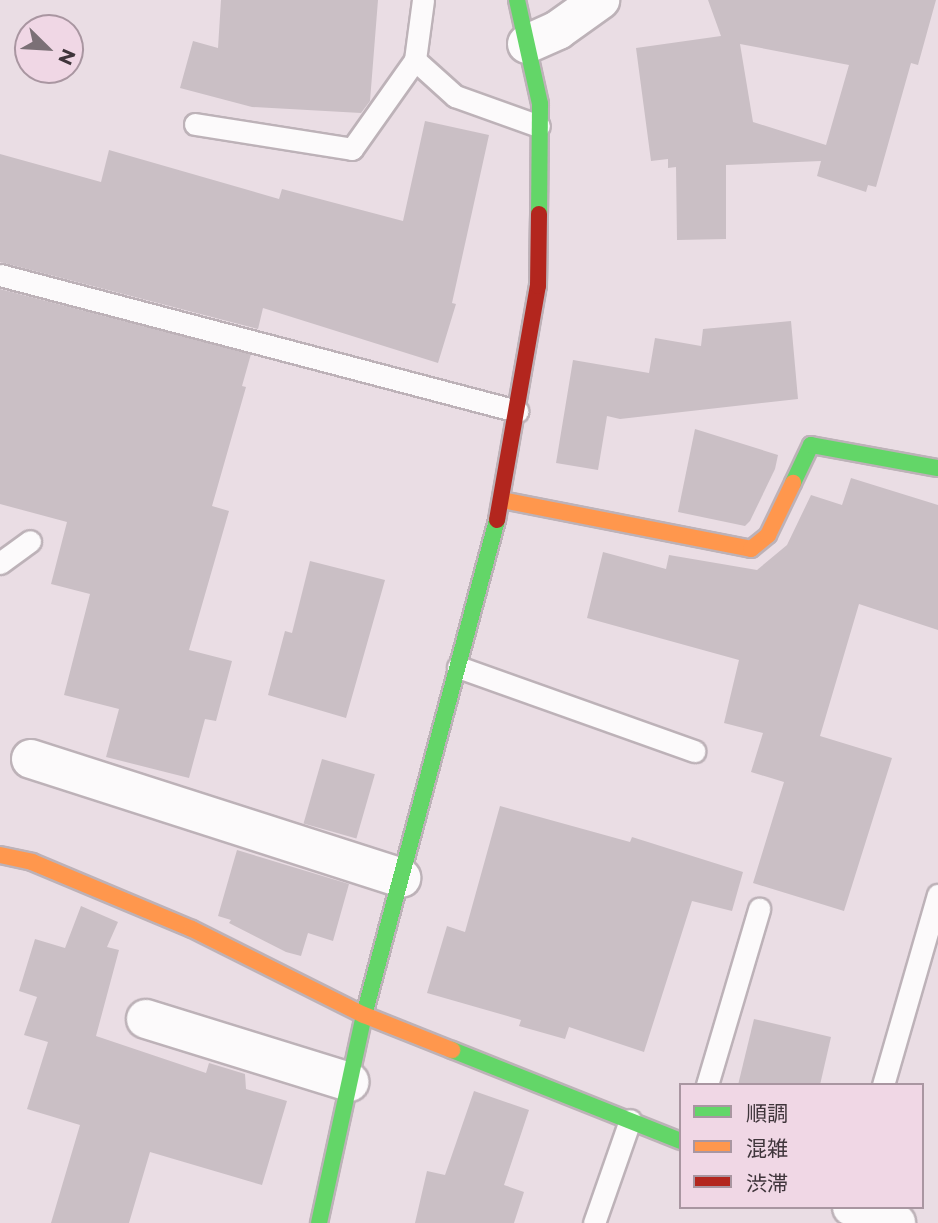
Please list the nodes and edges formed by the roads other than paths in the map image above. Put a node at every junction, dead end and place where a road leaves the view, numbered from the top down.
1 (424, 0) edge
2 (517, 0) edge
3 (600, 0) edge
4 (527, 44) junction
5 (415, 60) junction
6 (195, 124) dead end
7 (540, 126) junction
8 (0, 275) edge
9 (517, 411) junction
10 (938, 467) edge
11 (502, 500) junction
12 (30, 541) dead end
13 (0, 563) edge
14 (458, 667) junction
15 (694, 751) dead end
16 (31, 760) dead end
17 (0, 855) edge
18 (401, 878) junction
19 (938, 895) edge
20 (759, 909) dead end
21 (364, 1015) junction
22 (146, 1019) dead end
23 (349, 1082) junction
24 (708, 1083) edge
25 (884, 1083) edge
26 (630, 1120) junction
27 (679, 1140) edge
28 (858, 1209) edge
29 (319, 1223) edge
30 (594, 1223) edge
31 (896, 1223) edge

1 - 5 lane
2 - 4 street
3 - 4 street
4 - 7 street
5 - 6 lane
5 - 7 lane
7 - 9 street
8 - 9 lane
9 - 11 street
10 - 11 street
11 - 14 street
12 - 13 lane
14 - 15 lane
14 - 18 street
16 - 18 street
17 - 21 street
18 - 21 street
19 - 25 lane
20 - 24 lane
21 - 23 street
21 - 26 street
22 - 23 street
23 - 29 street
26 - 27 street
26 - 30 lane
28 - 31 street

